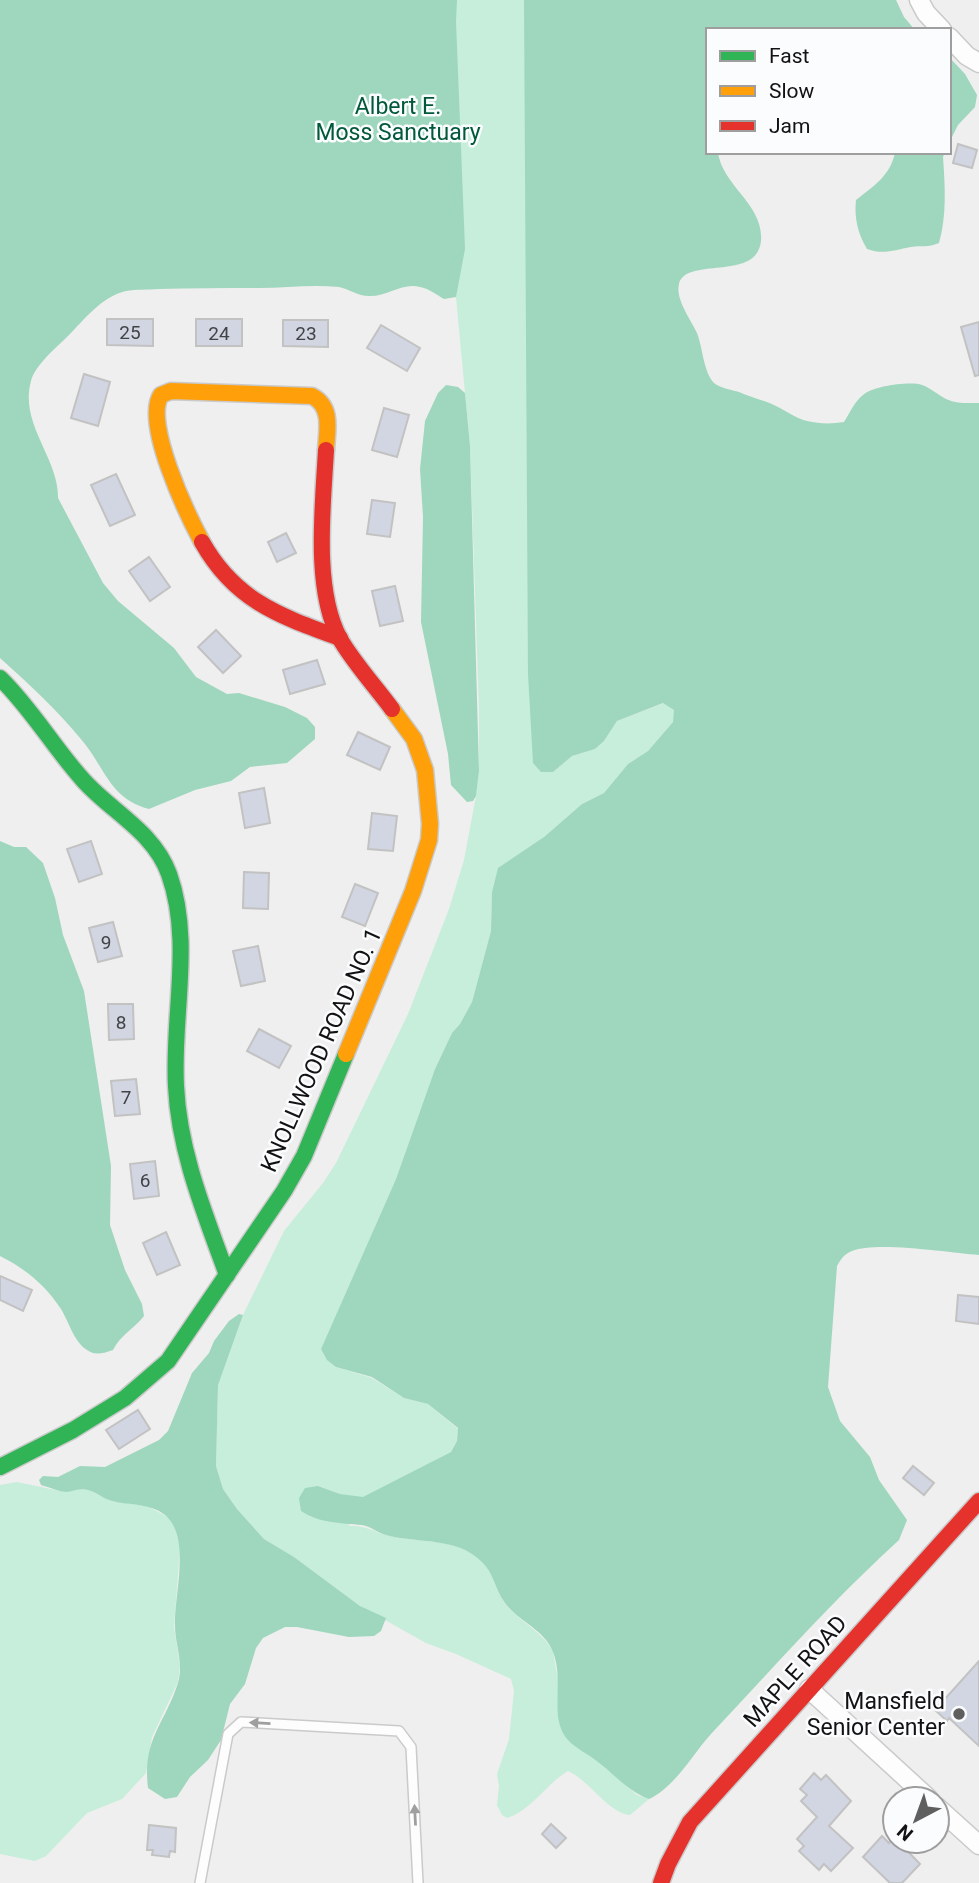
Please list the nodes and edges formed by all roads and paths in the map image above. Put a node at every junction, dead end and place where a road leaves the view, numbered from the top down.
1 (919, 0) edge
2 (940, 28) edge
3 (951, 39) edge
4 (979, 63) edge
5 (340, 638) junction
6 (0, 678) edge
7 (227, 1275) junction
8 (0, 1467) edge
9 (979, 1501) edge
10 (809, 1689) junction
11 (914, 1785) edge
12 (951, 1820) edge
13 (979, 1845) edge
14 (200, 1883) edge
15 (418, 1883) edge
16 (661, 1883) edge

1 - 2 street
3 - 4 street
5 - 5 street, KNOLLWOOD ROAD NO. 1
5 - 7 street, KNOLLWOOD ROAD NO. 1
6 - 7 street
7 - 8 street, KNOLLWOOD ROAD NO. 1
9 - 10 street, MAPLE ROAD
10 - 11 street
10 - 16 street, MAPLE ROAD
12 - 13 street
15 -> 14 lane

